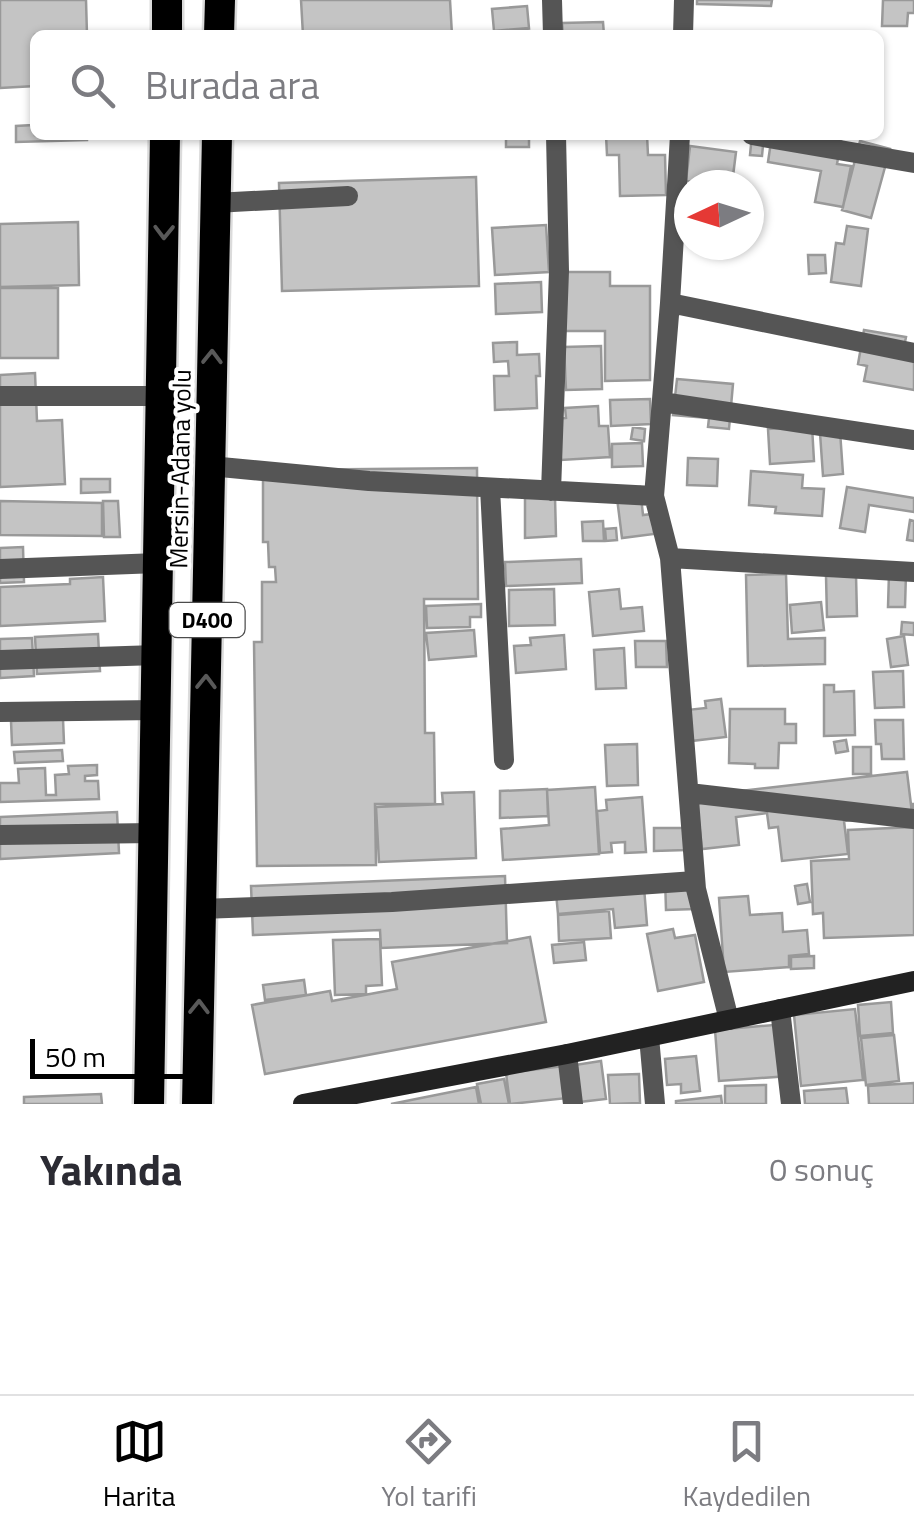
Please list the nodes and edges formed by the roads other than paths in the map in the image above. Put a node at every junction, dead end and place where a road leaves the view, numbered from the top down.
1 (167, 0) edge
2 (220, 0) edge
3 (552, 0) edge
4 (684, 0) edge
5 (167, 30) edge
6 (219, 30) edge
7 (553, 30) edge
8 (683, 30) edge
9 (165, 140) edge
10 (217, 140) edge
11 (556, 140) edge
12 (680, 140) edge
13 (781, 140) edge
14 (914, 163) edge
15 (348, 196) dead end
16 (216, 203) junction
17 (670, 303) junction
18 (914, 352) edge
19 (0, 396) edge
20 (161, 396) junction
21 (662, 402) junction
22 (914, 440) edge
23 (210, 466) junction
24 (490, 488) junction
25 (551, 491) junction
26 (654, 496) junction
27 (670, 558) junction
28 (158, 563) junction
29 (0, 569) edge
30 (914, 572) edge
31 (157, 655) junction
32 (0, 660) edge
33 (156, 710) junction
34 (0, 712) edge
35 (504, 760) dead end
36 (689, 793) junction
37 (914, 819) edge
38 (154, 833) junction
39 (0, 835) edge
40 (695, 881) junction
41 (201, 909) junction
42 (914, 981) edge
43 (780, 1009) junction
44 (728, 1020) junction
45 (649, 1037) junction
46 (567, 1054) junction
47 (149, 1104) edge
48 (197, 1104) edge
49 (303, 1104) edge
50 (573, 1104) edge
51 (655, 1104) edge
52 (790, 1104) edge

1 - 5 highway
2 - 6 highway
3 - 7 street
4 - 8 street
9 -> 20 highway, Mersin-Adana yolu / D400
10 - 16 highway, Mersin-Adana yolu / D400
11 - 25 street
12 - 17 street
13 - 14 street
15 - 16 street
23 -> 16 highway, Mersin-Adana yolu / D400
17 - 18 street
17 - 21 street
19 - 20 street
20 - 28 highway, Mersin-Adana yolu / D400
21 - 22 street
21 - 26 street
23 - 24 street
41 -> 23 highway, Mersin-Adana yolu / D400
24 - 25 street
24 - 35 street
25 - 26 street
26 - 27 street
27 - 30 street
27 - 36 street
28 - 29 street
28 - 31 highway, Mersin-Adana yolu / D400
31 - 32 street
31 - 33 highway, Mersin-Adana yolu / D400
33 - 34 street
33 - 38 highway, Mersin-Adana yolu / D400
36 - 37 street
36 - 40 street
38 - 39 street
38 - 47 highway, Mersin-Adana yolu / D400
40 - 41 street
40 - 44 street
48 -> 41 highway, Mersin-Adana yolu / D400
42 - 43 main road
43 - 44 main road
43 - 52 street
44 - 45 main road
45 - 46 main road
45 - 51 street
46 - 49 main road
46 - 50 street

